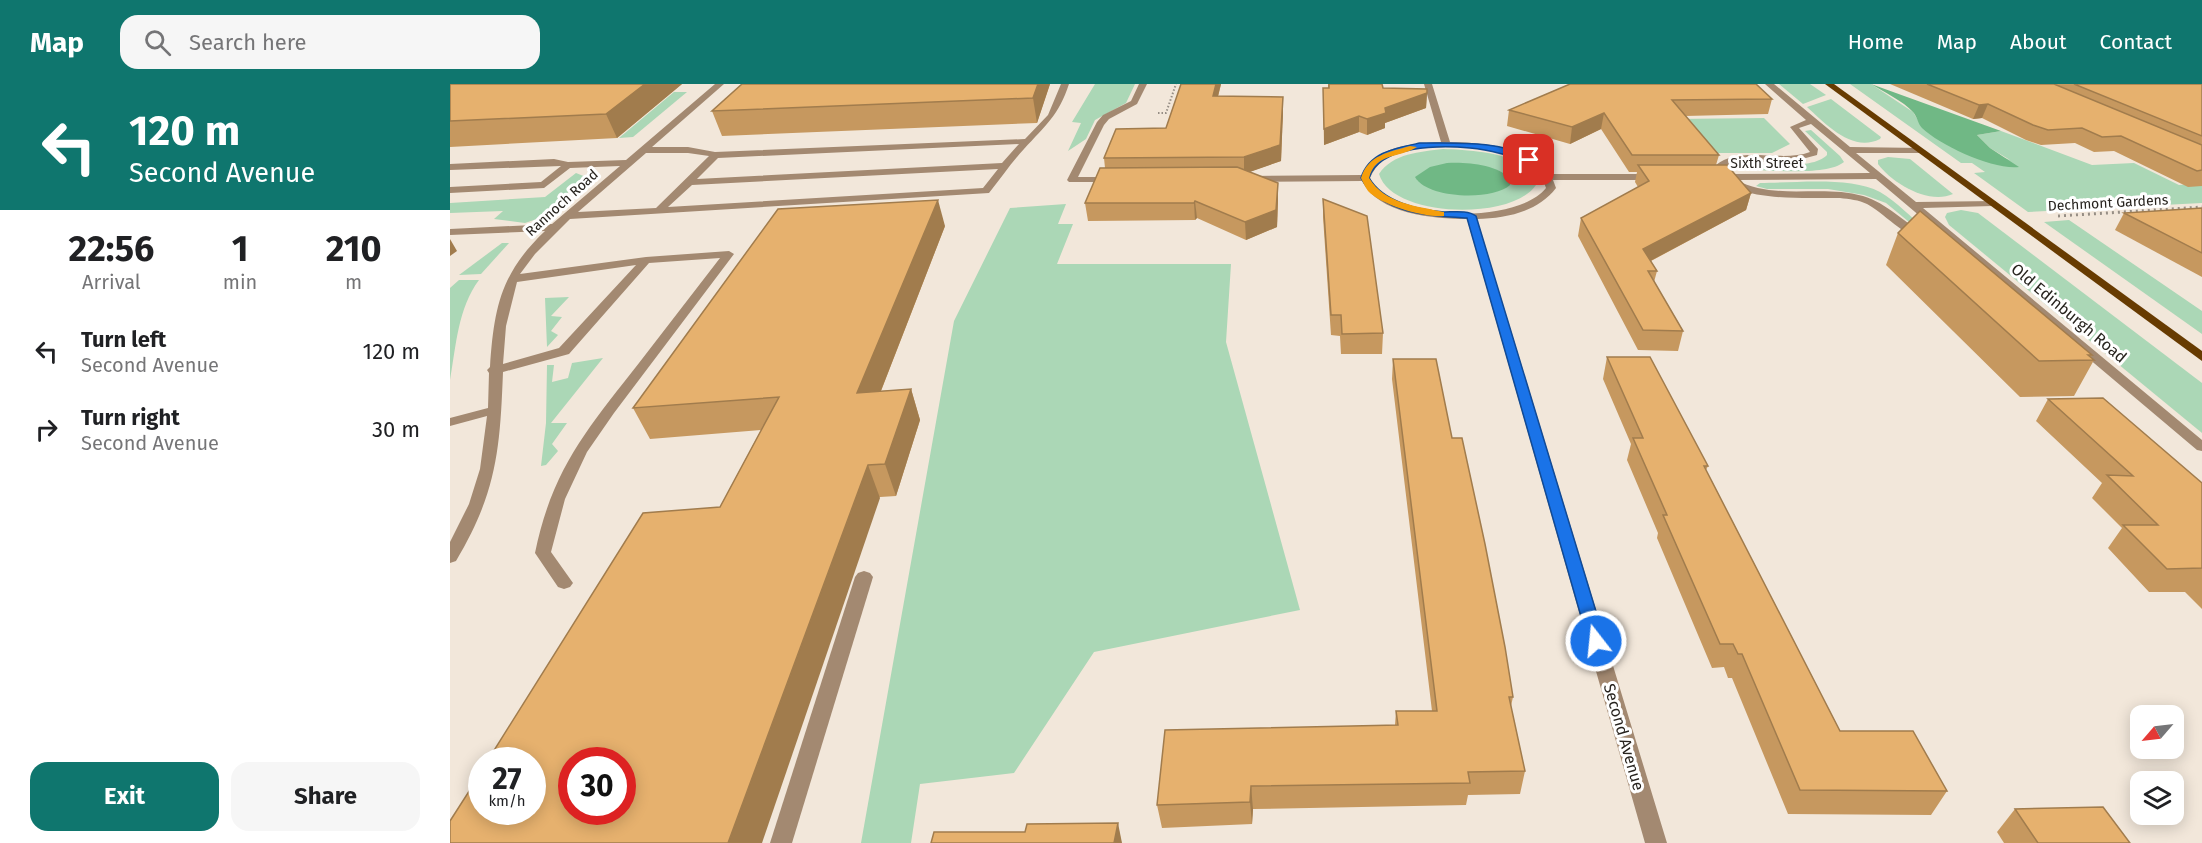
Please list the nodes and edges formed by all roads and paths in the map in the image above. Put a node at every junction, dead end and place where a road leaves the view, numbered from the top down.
1 (720, 84) edge
2 (1065, 84) edge
3 (1143, 84) edge
4 (1428, 84) edge
5 (1769, 84) edge
6 (1829, 84) edge
7 (1813, 120) junction
8 (1028, 141) junction
9 (1446, 144) junction
10 (644, 150) junction
11 (1848, 150) junction
12 (1919, 150) junction
13 (715, 155) junction
14 (629, 163) junction
15 (568, 165) junction
16 (1006, 166) junction
17 (450, 167) edge
18 (1876, 176) junction
19 (1550, 177) junction
20 (1668, 177) edge
21 (1715, 177) edge
22 (1726, 177) junction
23 (1365, 178) junction
24 (1236, 179) edge
25 (1119, 180) edge
26 (689, 182) junction
27 (450, 190) edge
28 (1992, 203) junction
29 (1913, 204) junction
30 (2202, 207) edge
31 (659, 210) junction
32 (569, 216) junction
33 (1471, 216) junction
34 (2015, 219) junction
35 (555, 227) junction
36 (450, 232) edge
37 (1958, 241) junction
38 (646, 260) junction
39 (512, 279) junction
40 (2202, 357) edge
41 (494, 370) junction
42 (495, 410) junction
43 (450, 422) edge
44 (2202, 447) edge
45 (450, 557) edge
46 (864, 577) dead end
47 (564, 583) dead end
48 (781, 843) edge
49 (1656, 843) edge

1 - 10 street, Rannoch Road
2 - 8 street
3 - 25 street
4 - 9 street
5 - 7 street, Old Edinburgh Road
6 - 12 main road
7 - 11 street, Old Edinburgh Road
7 - 22 street
8 - 13 street
8 - 16 street
9 - 19 street
9 - 23 street
10 - 13 street
10 - 14 street, Rannoch Road
11 - 12 street
11 - 18 street, Old Edinburgh Road
12 - 28 main road
13 - 26 street
14 - 15 street
14 - 32 street, Rannoch Road
15 - 17 street
15 - 27 street
16 - 26 street
16 - 31 street
18 - 22 street, Sixth Street
18 - 29 street, Old Edinburgh Road
19 - 20 street
19 - 33 street
21 - 22 street, Sixth Street
22 - 37 street
23 - 24 street
23 - 33 street
26 - 31 street
28 - 29 street
28 - 34 main road
29 - 37 street, Old Edinburgh Road
30 - 34 path, Dechmont Gardens
31 - 32 street
32 - 35 street, Rannoch Road
33 - 49 street, Second Avenue
34 - 40 main road
35 - 36 street
35 - 39 street, Rannoch Road
37 - 44 street, Old Edinburgh Road
38 - 39 street
38 - 41 street
38 - 47 street
39 - 41 street, Rannoch Road
41 - 42 street, Rannoch Road
42 - 43 street
42 - 45 street, Rannoch Road
46 - 48 street

